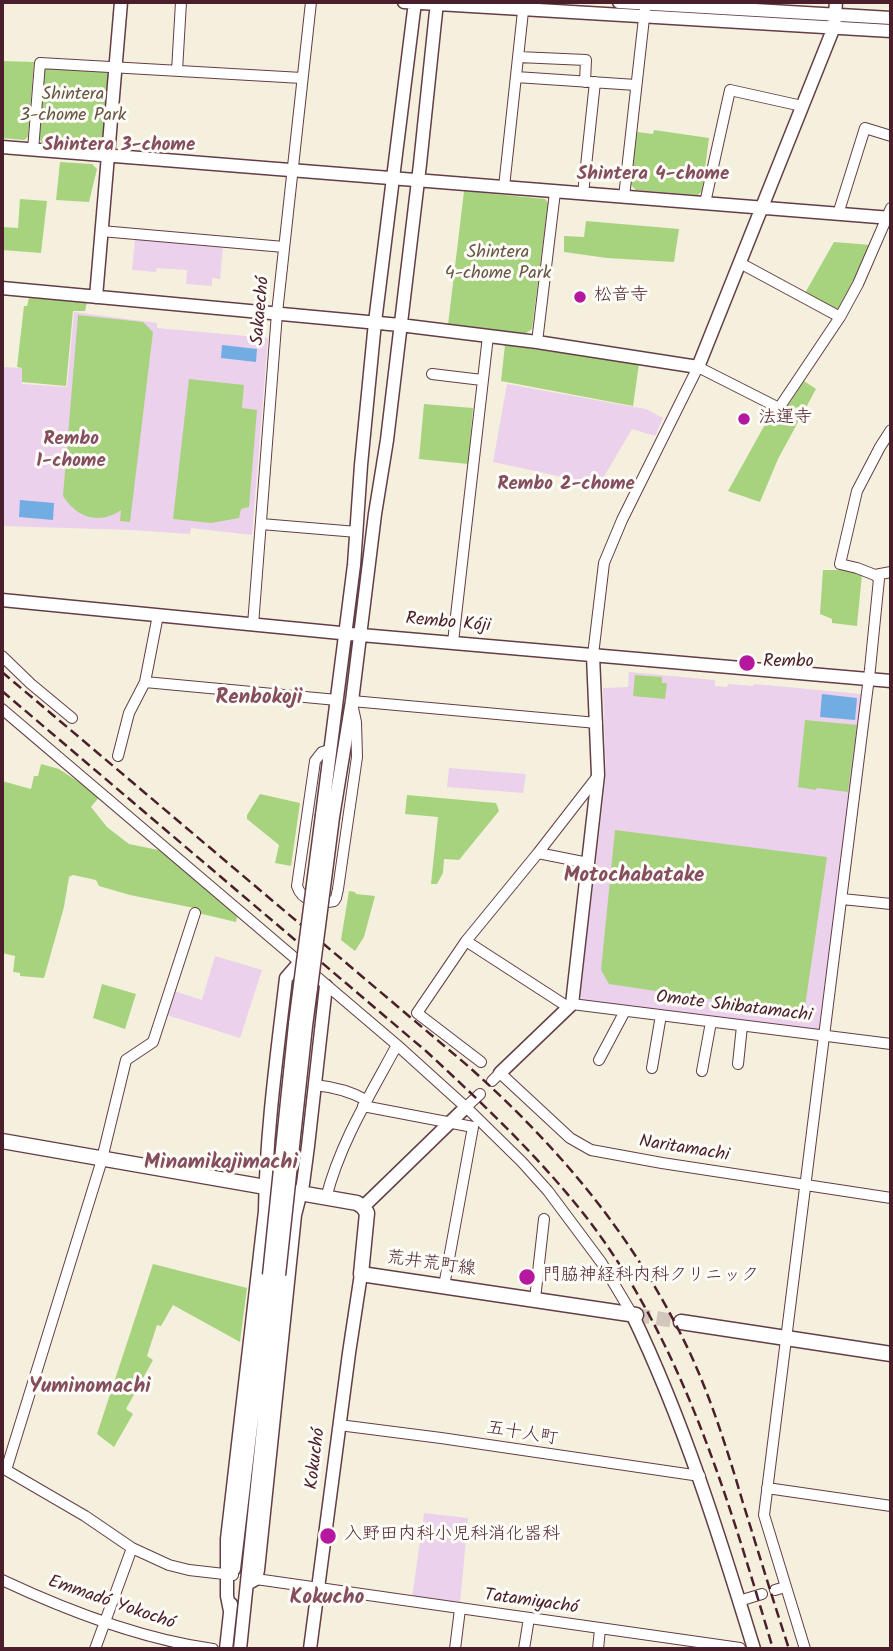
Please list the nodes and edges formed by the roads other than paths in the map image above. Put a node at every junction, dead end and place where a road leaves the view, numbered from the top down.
1 (121, 2) edge
2 (181, 2) edge
3 (311, 2) edge
4 (404, 2) edge
5 (414, 2) edge
6 (619, 2) edge
7 (645, 2) edge
8 (437, 3) edge
9 (523, 6) edge
10 (562, 7) edge
11 (835, 15) edge
12 (644, 17) junction
13 (891, 18) edge
14 (891, 31) edge
15 (518, 57) junction
16 (116, 67) junction
17 (177, 71) junction
18 (516, 77) junction
19 (302, 78) junction
20 (590, 82) junction
21 (636, 85) junction
22 (802, 106) junction
23 (891, 136) edge
24 (2, 147) edge
25 (33, 149) junction
26 (108, 156) junction
27 (293, 170) junction
28 (392, 178) junction
29 (418, 181) junction
30 (503, 187) junction
31 (555, 192) junction
32 (583, 194) junction
33 (624, 197) junction
34 (705, 203) junction
35 (762, 208) junction
36 (838, 214) junction
37 (890, 214) edge
38 (102, 231) junction
39 (284, 247) junction
40 (740, 263) junction
41 (2, 288) edge
42 (96, 297) junction
43 (277, 313) junction
44 (840, 317) junction
45 (375, 322) junction
46 (400, 325) junction
47 (488, 336) junction
48 (537, 342) junction
49 (698, 367) junction
50 (432, 374) dead end
51 (482, 380) junction
52 (891, 430) edge
53 (261, 524) junction
54 (357, 532) junction
55 (891, 572) edge
56 (875, 575) junction
57 (2, 600) edge
58 (158, 615) junction
59 (253, 625) junction
60 (346, 633) junction
61 (361, 635) junction
62 (453, 642) junction
63 (593, 655) junction
64 (2, 656) edge
65 (869, 679) junction
66 (891, 681) edge
67 (145, 682) junction
68 (337, 700) junction
69 (352, 703) junction
70 (2, 709) edge
71 (72, 718) dead end
72 (597, 723) junction
73 (330, 750) junction
74 (118, 756) dead end
75 (598, 775) junction
76 (328, 816) junction
77 (538, 853) junction
78 (588, 863) junction
79 (842, 899) junction
80 (891, 904) edge
81 (195, 913) dead end
82 (466, 941) junction
83 (300, 962) junction
84 (326, 986) junction
85 (570, 1005) junction
86 (625, 1011) junction
87 (661, 1015) junction
88 (711, 1022) junction
89 (743, 1026) junction
90 (824, 1035) junction
91 (891, 1044) edge
92 (397, 1045) junction
93 (599, 1060) dead end
94 (481, 1062) dead end
95 (738, 1064) dead end
96 (652, 1068) dead end
97 (702, 1071) dead end
98 (496, 1077) joint
99 (315, 1085) junction
100 (480, 1094) dead end
101 (365, 1103) junction
102 (466, 1107) junction
103 (449, 1122) junction
104 (2, 1140) edge
105 (102, 1158) junction
106 (265, 1186) junction
107 (806, 1186) junction
108 (300, 1193) junction
109 (326, 1198) junction
110 (891, 1198) edge
111 (363, 1206) junction
112 (265, 1211) junction
113 (295, 1215) junction
114 (544, 1219) dead end
115 (361, 1274) junction
116 (274, 1275) junction
117 (444, 1286) junction
118 (535, 1299) junction
119 (634, 1315) junction
120 (681, 1322) tunnel mouth
121 (787, 1338) junction
122 (891, 1354) edge
123 (340, 1425) junction
124 (699, 1476) junction
125 (767, 1488) junction
126 (891, 1506) edge
127 (132, 1548) junction
128 (230, 1575) junction
129 (2, 1580) edge
130 (252, 1582) junction
131 (318, 1588) junction
132 (762, 1594) dead end
133 (740, 1601) junction
134 (460, 1609) junction
135 (529, 1619) junction
136 (105, 1622) junction
137 (600, 1629) junction
138 (748, 1630) junction
139 (95, 1649) edge
140 (213, 1649) edge
141 (226, 1649) edge
142 (240, 1649) edge
143 (310, 1649) edge
144 (455, 1649) edge
145 (524, 1649) edge
146 (598, 1649) edge
147 (740, 1649) edge
148 (754, 1649) edge
149 (805, 1649) edge

1 - 16 street
2 - 17 street
3 - 19 street, Sakaechó
4 - 5 street
5 - 8 street
5 - 28 street
6 - 7 street
7 - 11 street
7 - 12 street
8 - 9 street
8 - 29 street
9 - 10 street
9 - 15 street
10 - 12 street
11 - 12 street
11 - 13 street
11 - 14 street
11 - 22 street
12 - 21 street
15 - 18 street
15 - 20 street
16 - 17 street
16 - 25 street
16 - 26 street
17 - 19 street
18 - 20 street
18 - 30 street
19 - 27 street, Sakaechó
20 - 21 street
20 - 32 street
21 - 33 street
22 - 34 street
22 - 35 street
23 - 36 street
24 - 25 street
25 - 26 street
26 - 27 street
26 - 38 street
27 - 28 street
27 - 39 street, Sakaechó
28 - 29 street
28 - 45 street
29 - 30 street
29 - 46 street
30 - 31 street
31 - 32 street
31 - 48 street
32 - 33 street
33 - 34 street
34 - 35 street
35 - 36 street
35 - 40 street
36 - 37 street
37 - 44 street
38 - 39 street
38 - 42 street
39 - 43 street, Sakaechó
40 - 44 street
40 - 49 street
41 - 42 street
42 - 43 street
43 - 45 street
43 - 53 street, Sakaechó
44 - 49 street
45 - 46 street
45 - 54 street
46 - 47 street
46 - 61 street
47 - 48 street
47 - 51 street
48 - 49 street
49 - 63 street
50 - 51 street
51 - 62 street
52 - 56 street
53 - 54 street
53 - 59 street, Sakaechó
54 - 60 street
55 - 56 street
56 - 65 street
57 - 58 street, Rembo Kóji
58 - 59 street, Rembo Kóji
58 - 67 street
59 - 60 street, Rembo Kóji
60 - 61 street, Rembo Kóji
60 - 68 street
61 - 62 street, Rembo Kóji
61 - 69 street
62 - 63 street, Rembo Kóji
63 - 65 street, Rembo Kóji
63 - 72 street
64 - 71 street
65 - 66 street, Rembo Kóji
65 - 79 street
67 - 68 street
67 - 74 street
68 - 73 street
69 - 72 street
69 - 73 street
69 - 76 street
70 - 83 street
72 - 75 street
73 - 76 street
75 - 77 street
75 - 78 street
76 - 116 street, bridge
77 - 78 street
77 - 82 street
78 - 85 street
79 - 80 street
79 - 90 street
81 - 105 street
82 - 85 street
82 - 94 street
83 - 84 street
83 - 106 street
84 - 92 street
84 - 99 street
85 - 86 street, Omote Shibatamachi
85 - 98 street
86 - 87 street, Omote Shibatamachi
86 - 93 street
87 - 88 street, Omote Shibatamachi
87 - 96 street
88 - 89 street, Omote Shibatamachi
88 - 97 street
89 - 90 street, Omote Shibatamachi
89 - 95 street
90 - 91 street, Omote Shibatamachi
90 - 107 street
92 - 101 street
92 - 102 street
98 - 107 street, Naritamachi
99 - 101 street
99 - 108 street
100 - 102 street
101 - 103 street
101 - 109 street
102 - 103 street
102 - 119 street
103 - 111 street
103 - 117 street
104 - 105 main road
105 - 106 main road
105 - 127 street
106 - 108 main road
106 - 112 street
107 - 110 street, Naritamachi
107 - 121 street
108 - 109 main road
108 - 113 street
109 - 111 main road
111 - 115 main road, 荒井荒町線
112 - 113 street
112 - 128 street
113 - 130 street
114 - 118 street
115 - 117 main road, 荒井荒町線
115 - 123 street, Kokuchó
116 - 128 street
116 - 130 street
117 - 118 main road, 荒井荒町線
118 - 119 main road, 荒井荒町線
119 - 124 street
120 - 121 main road
121 - 122 main road
121 - 125 street
123 - 124 street, 五十人町
123 - 131 street, Kokuchó
124 - 133 street
125 - 126 street
125 - 149 street
127 - 128 street
127 - 136 street
128 - 141 street
129 - 136 street, Emmadó Yokochó
130 - 131 street, Tatamiyachó
130 - 142 street
131 - 134 street, Tatamiyachó
131 - 143 street, Kokuchó
132 - 133 street
133 - 138 street
134 - 135 street, Tatamiyachó
134 - 144 street
135 - 137 street, Tatamiyachó
135 - 145 street
136 - 139 street
136 - 140 street, Emmadó Yokochó
137 - 146 street
137 - 147 street, Tatamiyachó
138 - 147 street
138 - 148 street

